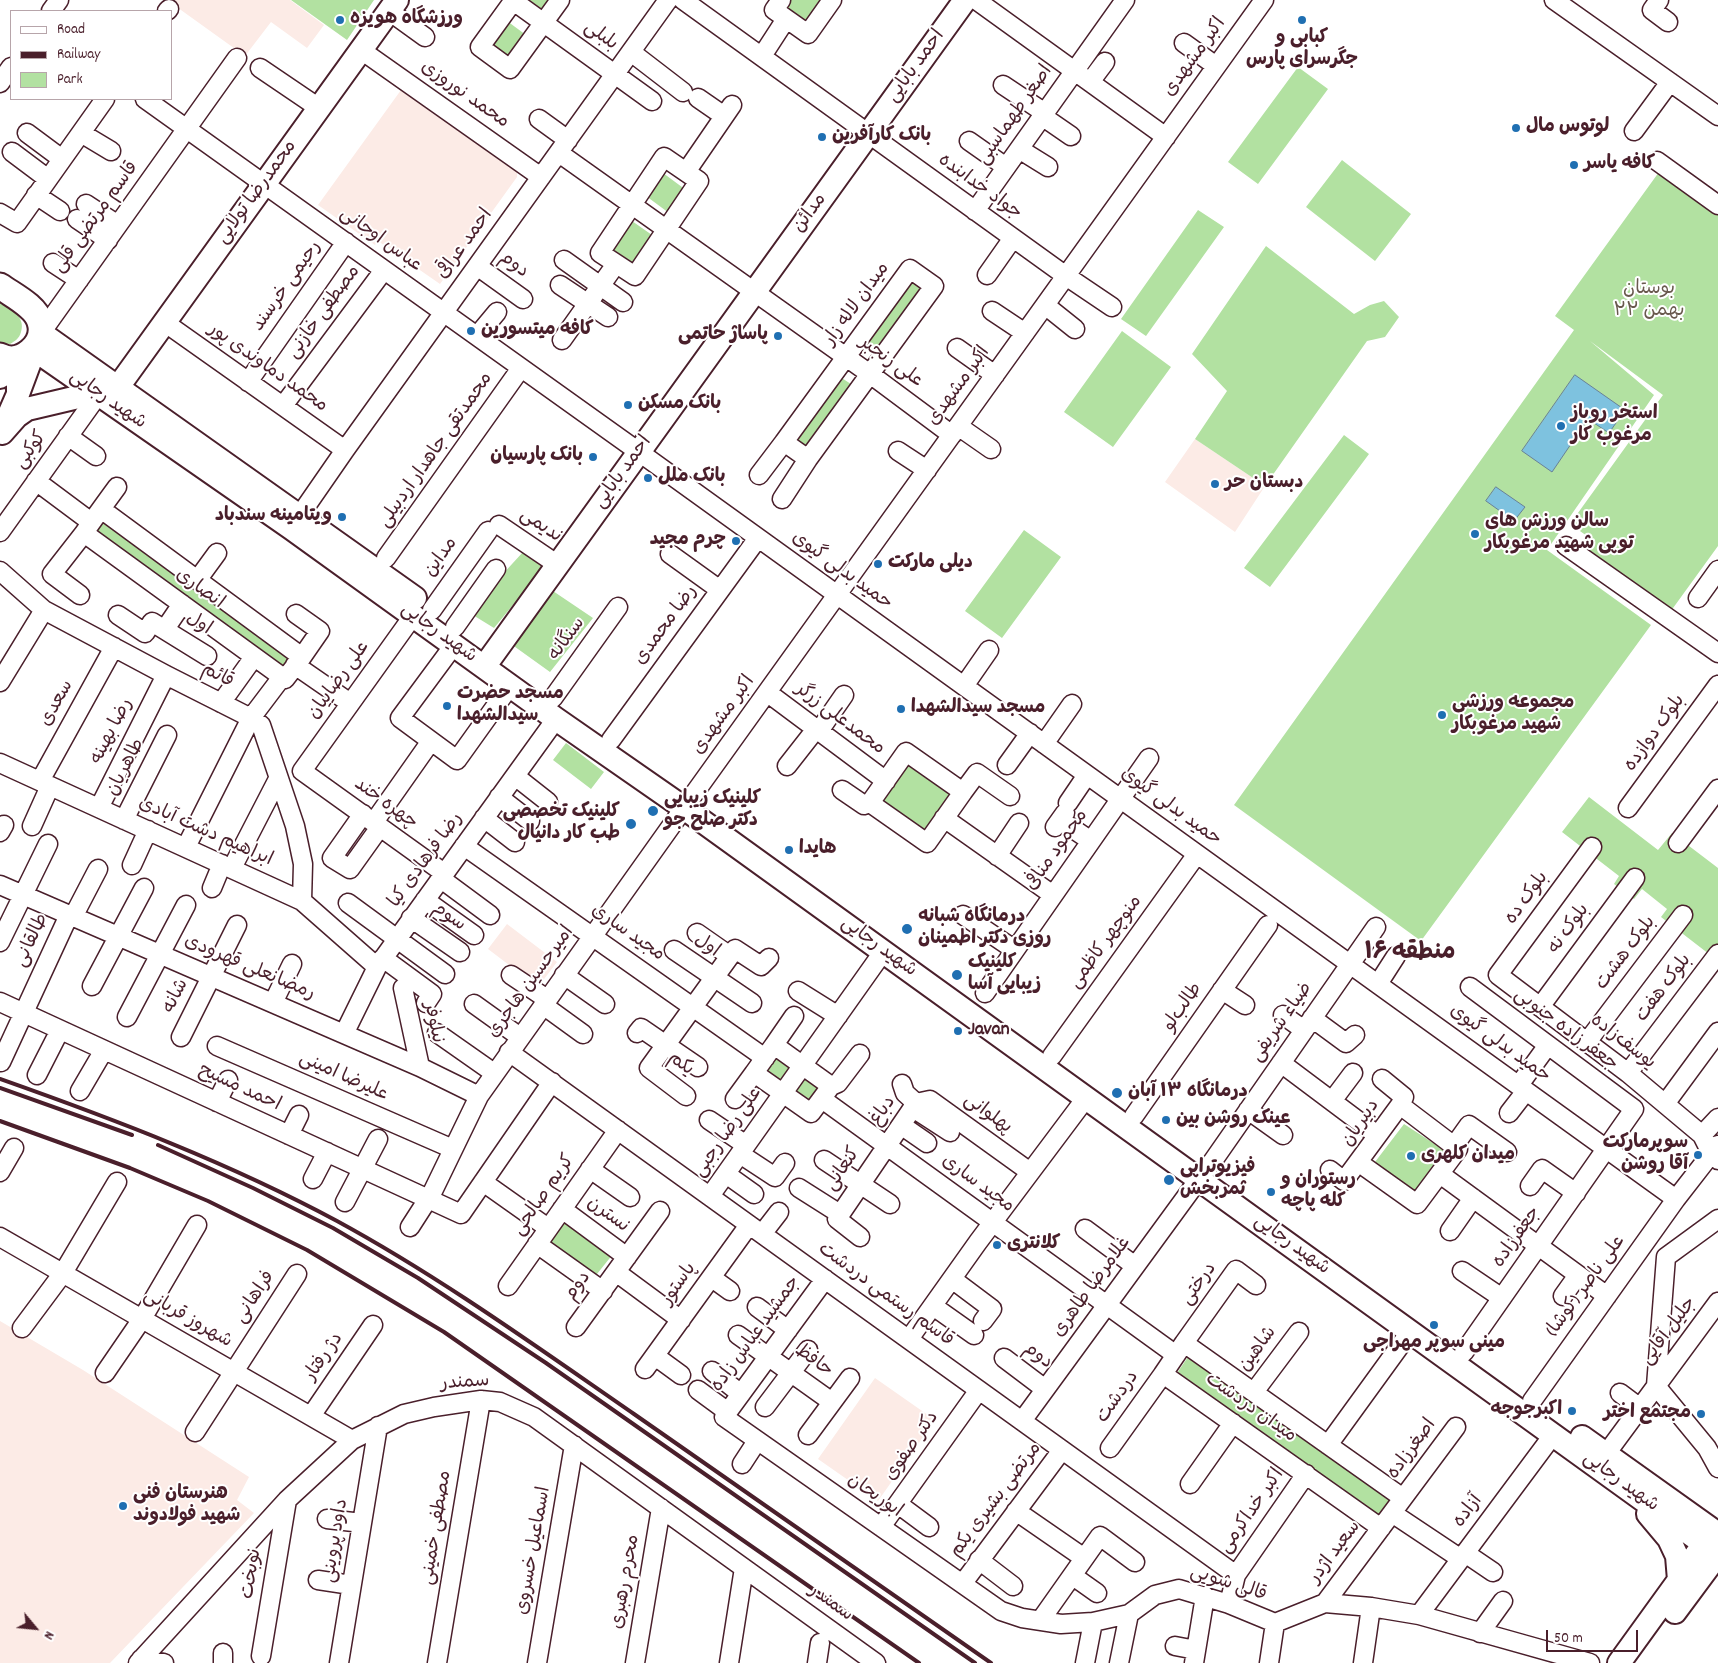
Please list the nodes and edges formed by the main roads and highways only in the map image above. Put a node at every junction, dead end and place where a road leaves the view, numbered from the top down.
1 (965, 0) edge
2 (393, 6) edge
3 (868, 135) joint
4 (0, 286) edge
5 (754, 292) joint
6 (36, 343) junction
7 (0, 356) edge
8 (0, 377) edge
9 (104, 391) junction
10 (18, 394) junction
11 (1, 435) edge
12 (488, 661) junction
13 (554, 708) junction
14 (688, 803) junction
15 (1203, 1174) junction
16 (1629, 1490) junction
17 (1714, 1543) edge
18 (1679, 1580) junction
19 (1619, 1663) edge
20 (1637, 1663) edge

1 - 3 main road, احمد بابایی
2 - 9 main road, محمدرضا تولایی
3 - 5 main road, مدائن
4 - 6 highway
5 - 12 main road, احمد بابایی
6 - 7 highway
6 - 9 main road, شهید رجایی
6 - 10 main road
8 - 10 main road
9 - 11 main road
9 - 12 main road, شهید رجایی
10 - 11 main road
12 - 13 main road, شهید رجایی
12 - 13 main road, شهید رجایی
13 - 14 main road, شهید رجایی
13 - 14 main road, شهید رجایی
14 - 15 main road, شهید رجایی
14 - 15 main road, شهید رجایی
15 - 16 main road, شهید رجایی
15 - 17 main road, شهید رجایی
16 - 17 main road, شهید رجایی
16 - 18 main road
17 - 18 main road
17 - 20 main road
18 - 19 main road

